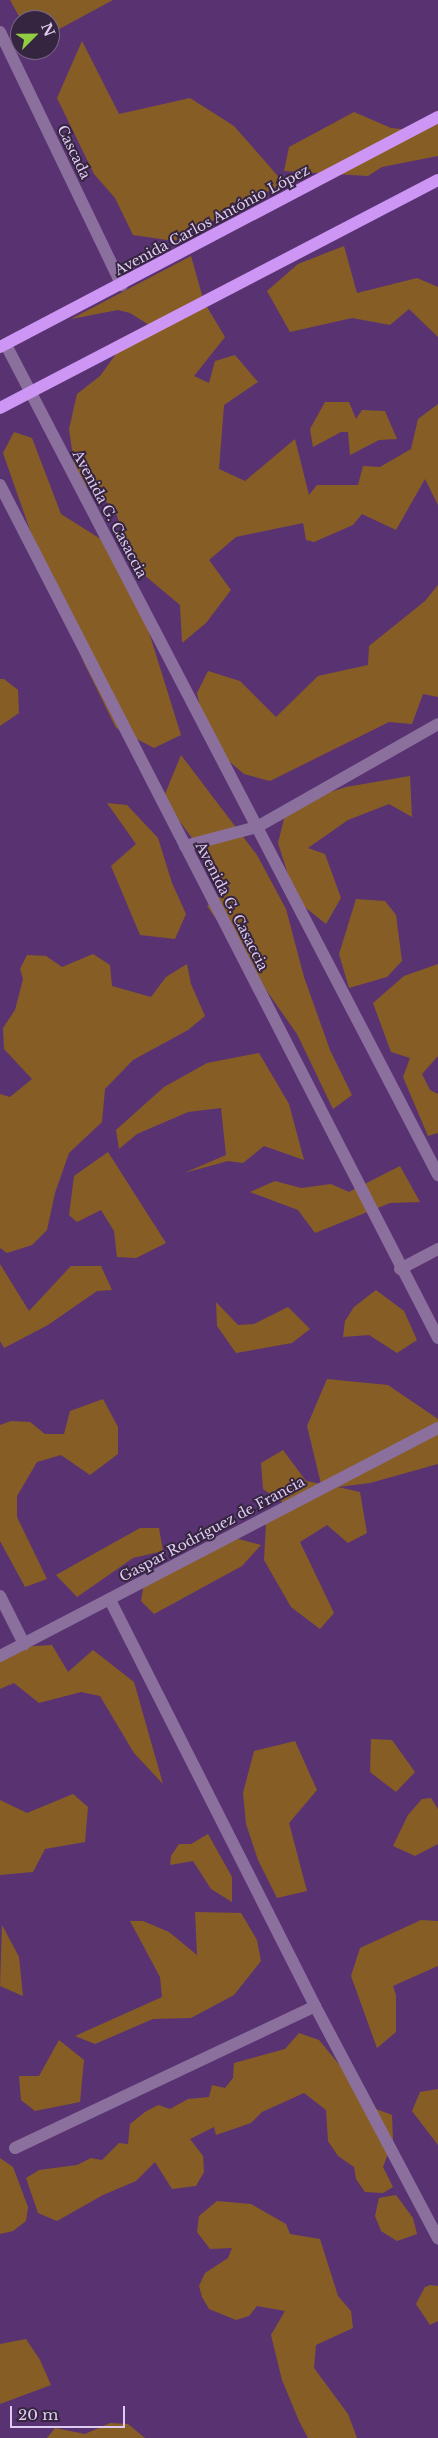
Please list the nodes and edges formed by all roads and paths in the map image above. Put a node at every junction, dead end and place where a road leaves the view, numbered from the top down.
1 (0, 32) edge
2 (438, 117) edge
3 (438, 180) edge
4 (122, 285) junction
5 (3, 346) edge
6 (30, 393) junction
7 (0, 408) edge
8 (0, 485) edge
9 (438, 724) edge
10 (257, 827) junction
11 (184, 846) junction
12 (438, 1175) edge
13 (438, 1249) edge
14 (400, 1269) junction
15 (438, 1338) edge
16 (438, 1428) edge
17 (0, 1596) edge
18 (110, 1600) junction
19 (24, 1644) junction
20 (0, 1656) edge
21 (315, 2006) junction
22 (15, 2148) dead end
23 (438, 2238) edge

1 - 4 street, Cascada
2 - 4 main road, Avenida Carlos António López
3 - 6 main road
4 - 5 main road, Avenida Carlos António López
5 - 6 street, Avenida G. Casaccia
6 - 7 main road
6 - 10 street, Avenida G. Casaccia
8 - 11 street, Avenida G. Casaccia
9 - 10 street
10 - 11 street
10 - 12 street, Avenida G. Casaccia
11 - 14 street, Avenida G. Casaccia
13 - 14 street
14 - 15 street, Avenida G. Casaccia
16 - 18 street, Gaspar Rodríguez de Francia
17 - 19 street
18 - 19 street, Gaspar Rodríguez de Francia
18 - 21 street
19 - 20 street, Gaspar Rodríguez de Francia
21 - 22 street
21 - 23 street

